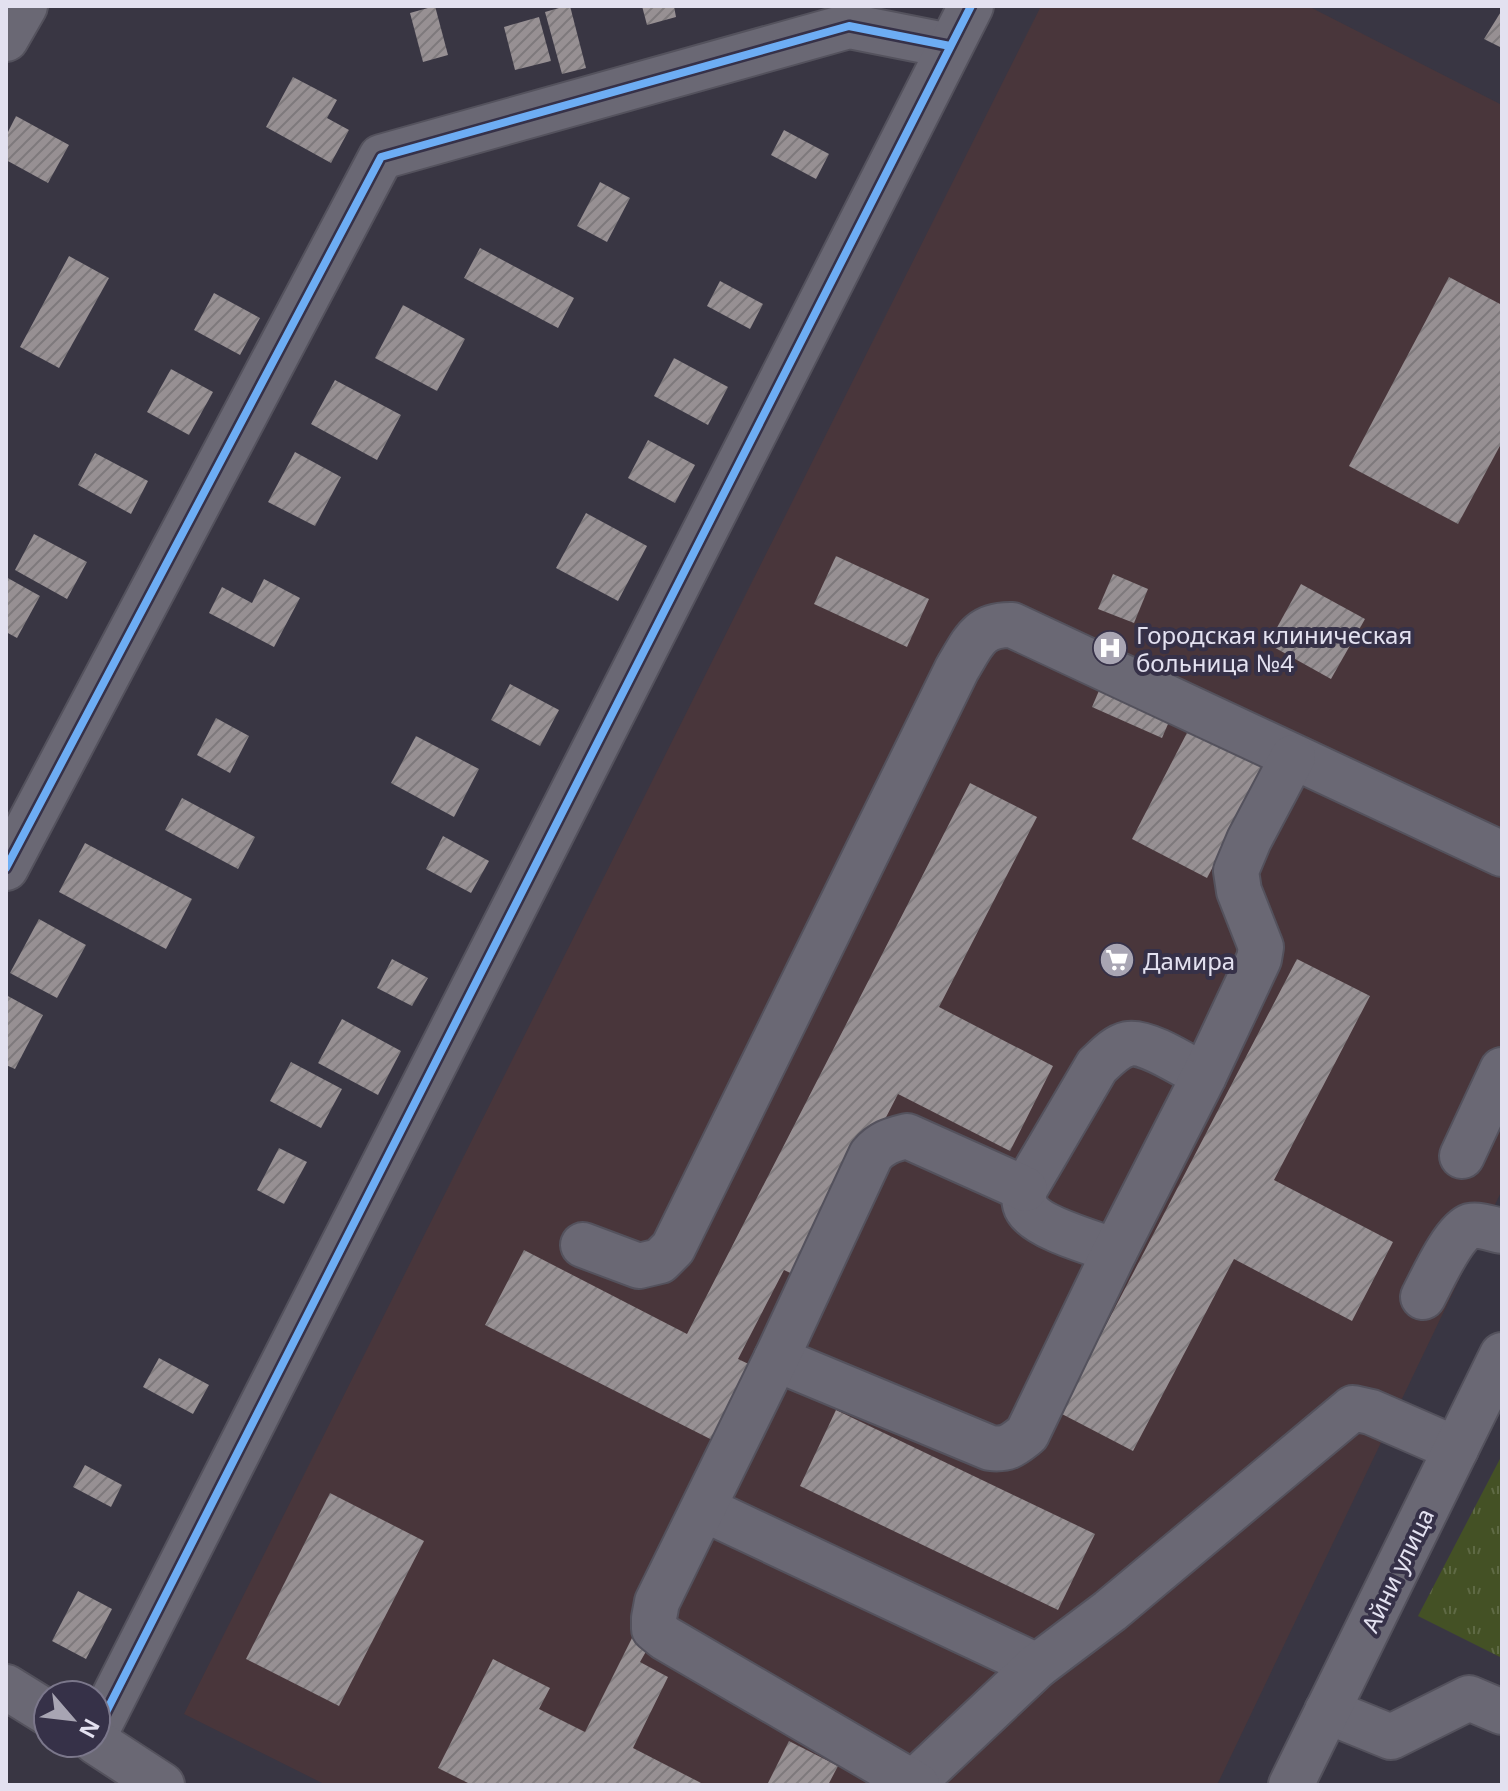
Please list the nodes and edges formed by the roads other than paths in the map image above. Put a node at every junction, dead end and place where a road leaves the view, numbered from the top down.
1 (25, 6) edge
2 (971, 6) edge
3 (6, 39) edge
4 (950, 46) junction
5 (1293, 757) junction
6 (1502, 854) edge
7 (6, 868) edge
8 (1502, 1070) edge
9 (1204, 1076) junction
10 (1462, 1156) dead end
11 (1025, 1189) junction
12 (1502, 1231) edge
13 (583, 1245) dead end
14 (1115, 1251) junction
15 (1423, 1297) dead end
16 (1502, 1355) edge
17 (776, 1359) junction
18 (1456, 1449) junction
19 (704, 1509) junction
20 (1037, 1666) junction
21 (6, 1687) edge
22 (112, 1700) edge
23 (32, 1703) edge
24 (1327, 1711) junction
25 (1502, 1712) edge
26 (112, 1752) edge
27 (915, 1784) edge
28 (162, 1785) edge
29 (1291, 1785) edge

1 - 3 street
2 - 4 street
4 - 7 street
4 - 22 street
5 - 6 street
5 - 9 street
5 - 13 street
8 - 10 street
9 - 11 street
9 - 14 street
11 - 14 street
11 - 17 street
12 - 15 street
14 - 17 street
16 - 18 street, Айни улица
17 - 19 street
18 - 20 street
18 - 24 street, Айни улица
19 - 20 street
19 - 27 street
20 - 27 street
21 - 23 street
24 - 25 street
24 - 29 street, Айни улица
26 - 28 street

